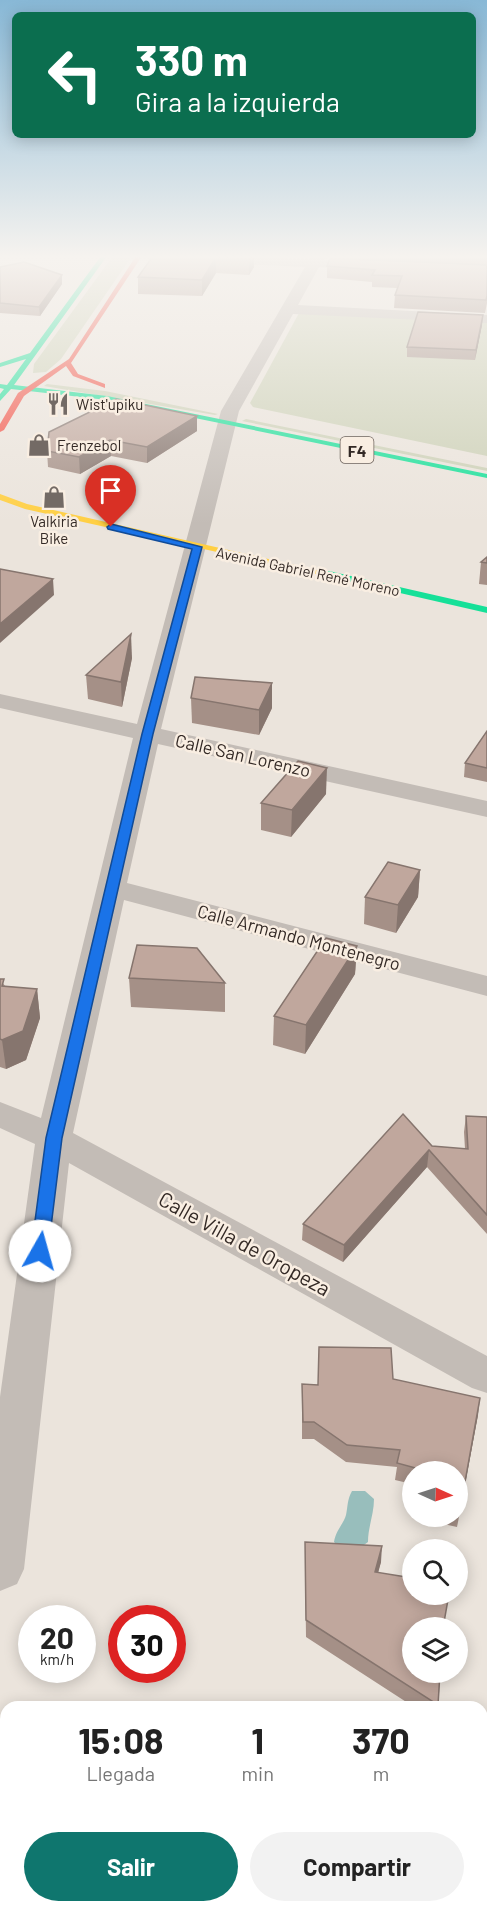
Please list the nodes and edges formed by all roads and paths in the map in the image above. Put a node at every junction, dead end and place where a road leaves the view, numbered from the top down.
1 (38, 345) edge
2 (80, 345) edge
3 (270, 345) edge
4 (31, 355) junction
5 (68, 363) junction
6 (0, 365) edge
7 (45, 379) junction
8 (5, 385) edge
9 (30, 389) junction
10 (98, 391) junction
11 (14, 406) junction
12 (229, 417) junction
13 (0, 430) edge
14 (487, 464) edge
15 (487, 476) edge
16 (0, 497) edge
17 (0, 505) edge
18 (25, 506) junction
19 (197, 547) junction
20 (487, 610) edge
21 (0, 701) edge
22 (147, 734) junction
23 (487, 809) edge
24 (111, 888) junction
25 (487, 986) edge
26 (0, 1114) edge
27 (54, 1138) junction
28 (487, 1376) edge
29 (0, 1569) edge

1 - 4 main road
2 - 5 main road
3 - 12 street
4 - 6 main road
4 - 8 main road
5 - 7 main road
5 - 10 main road
7 - 8 main road, F4
7 - 9 main road
7 - 10 main road, F4
8 - 9 main road, F4
9 - 10 main road, F4
9 - 11 main road
10 - 11 main road
10 - 12 main road, F4
11 - 13 main road
12 - 14 main road, F4
12 - 15 main road, F4
12 - 19 street
16 - 18 main road, Avenida Gabriel René Moreno
17 - 18 main road, Avenida Gabriel René Moreno
18 - 19 main road, Avenida Gabriel René Moreno
19 - 20 main road, Avenida Gabriel René Moreno
19 - 22 street
21 - 22 street, Calle San Lorenzo
22 - 23 street, Calle San Lorenzo
22 - 24 street
24 - 25 street, Calle Armando Montenegro
24 - 27 street
26 - 27 street, Calle Villa de Oropeza
27 - 28 street, Calle Villa de Oropeza
27 - 29 street

